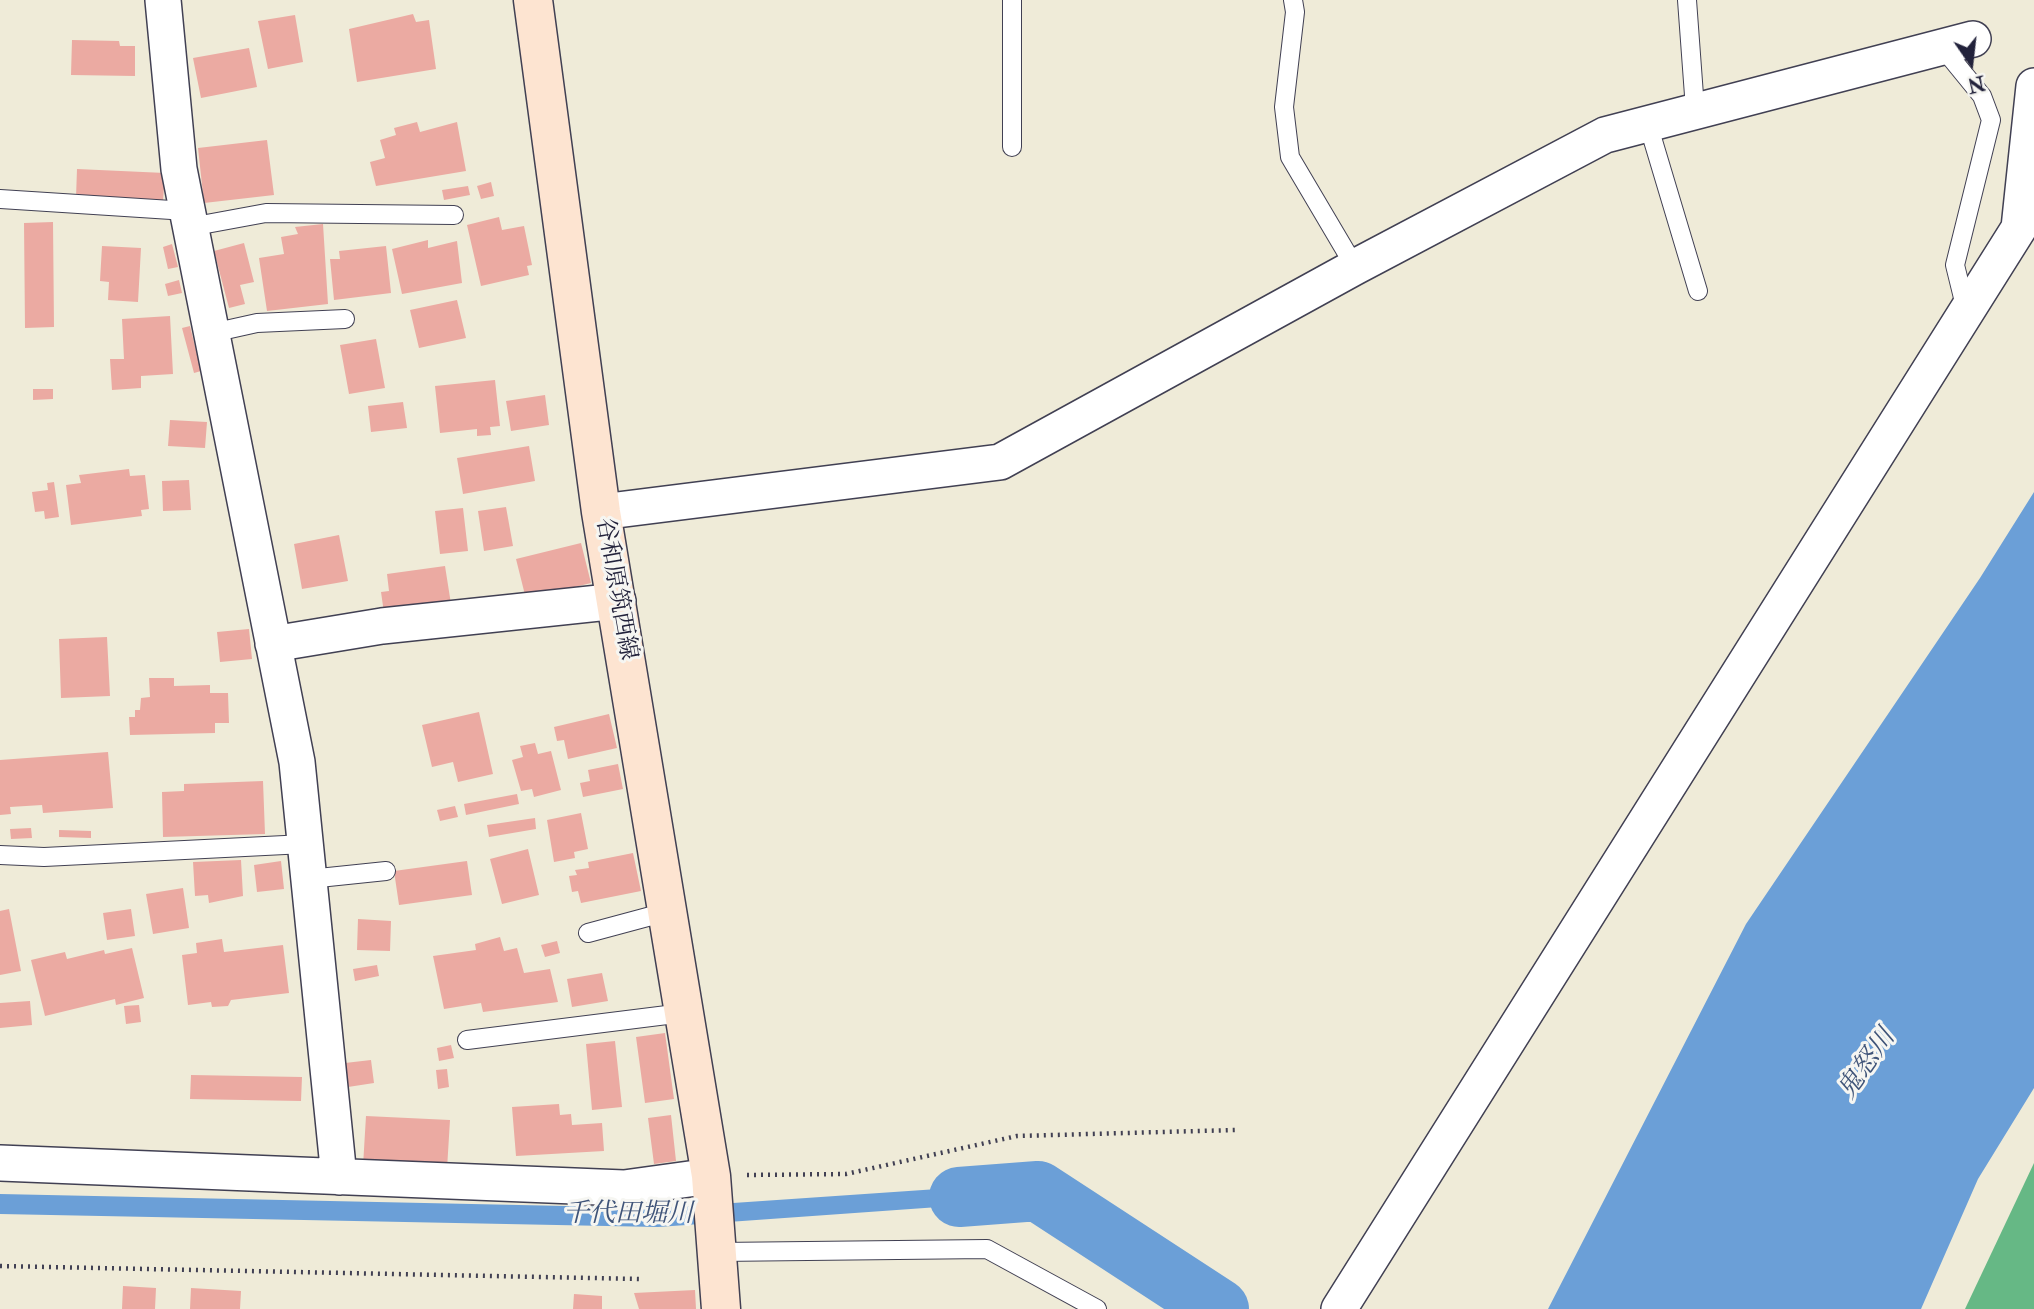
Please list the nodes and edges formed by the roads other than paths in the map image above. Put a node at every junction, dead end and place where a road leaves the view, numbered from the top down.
1 (163, 0) edge
2 (533, 0) edge
3 (1012, 0) edge
4 (1293, 0) edge
5 (1687, 0) edge
6 (1957, 43) joint
7 (2034, 86) edge
8 (1695, 109) junction
9 (1648, 124) junction
10 (1012, 148) dead end
11 (0, 200) edge
12 (454, 215) dead end
13 (188, 219) junction
14 (1355, 267) junction
15 (1698, 291) dead end
16 (1967, 313) junction
17 (345, 319) dead end
18 (212, 333) junction
19 (601, 512) junction
20 (618, 601) junction
21 (274, 644) junction
22 (305, 844) junction
23 (0, 855) edge
24 (386, 871) dead end
25 (309, 879) junction
26 (666, 912) junction
27 (587, 933) dead end
28 (683, 1013) junction
29 (467, 1040) dead end
30 (0, 1163) edge
31 (711, 1176) junction
32 (339, 1177) junction
33 (718, 1252) junction
34 (721, 1309) edge
35 (1097, 1309) edge
36 (1339, 1309) edge

1 - 13 street
2 - 19 main road, 谷和原筑西線
3 - 10 lane
4 - 14 lane
5 - 8 lane
6 - 8 street
6 - 16 lane
7 - 16 street
8 - 9 street
9 - 14 street
9 - 15 lane
11 - 13 lane
12 - 13 lane
13 - 18 street
14 - 19 street
16 - 36 street
17 - 18 lane
18 - 21 street
19 - 20 main road, 谷和原筑西線
20 - 21 street
20 - 26 main road, 谷和原筑西線
21 - 22 street
22 - 23 lane
22 - 25 street
24 - 25 lane
25 - 32 street
26 - 27 lane
26 - 28 main road, 谷和原筑西線
28 - 29 lane
28 - 31 main road, 谷和原筑西線
30 - 32 street
31 - 32 street
31 - 33 main road, 谷和原筑西線
33 - 34 main road
33 - 35 lane

